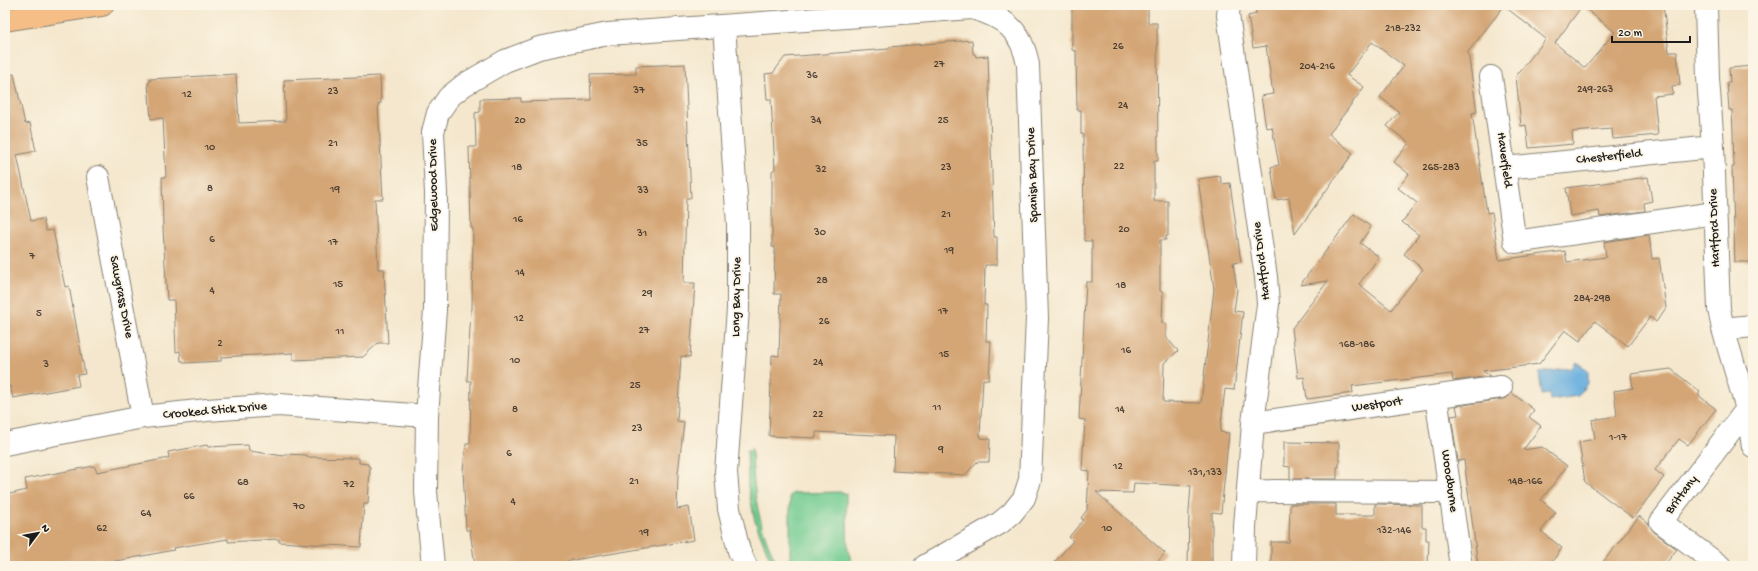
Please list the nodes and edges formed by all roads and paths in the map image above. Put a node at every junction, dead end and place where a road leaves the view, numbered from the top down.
1 (102, 5) edge
2 (1229, 5) edge
3 (1706, 5) edge
4 (5, 20) edge
5 (724, 26) junction
6 (1491, 77) dead end
7 (1713, 147) junction
8 (1505, 168) junction
9 (98, 177) dead end
10 (1715, 213) junction
11 (1753, 326) edge
12 (1723, 329) junction
13 (1501, 387) dead end
14 (1436, 397) junction
15 (1747, 409) junction
16 (427, 416) junction
17 (144, 417) junction
18 (1253, 423) junction
19 (5, 444) edge
20 (1753, 446) edge
21 (1248, 491) junction
22 (1451, 492) junction
23 (433, 566) edge
24 (746, 566) edge
25 (926, 566) edge
26 (1244, 566) edge
27 (1461, 566) edge
28 (1720, 566) edge

1 - 4 main road
2 - 18 street, Hartford Drive
3 - 7 street, Hartford Drive
5 - 16 street, Edgewood Drive
5 - 24 street, Long Bay Drive
5 - 25 street, Spanish Bay Drive
6 - 8 street, Haverfield
7 - 8 street, Chesterfield
7 - 10 street, Hartford Drive
8 - 10 street, Haverfield
9 - 17 street, Sawgrass Drive
10 - 12 street, Hartford Drive
11 - 12 street
12 - 15 street, Hartford Drive
13 - 14 street, Westport
14 - 18 street, Westport
14 - 22 street, Woodburne
15 - 20 street, Hartford Drive
15 - 28 street, Brittany
16 - 17 street, Crooked Stick Drive
16 - 23 street, Edgewood Drive
17 - 19 street, Crooked Stick Drive
18 - 21 street, Hartford Drive
21 - 22 street
21 - 26 street, Hartford Drive
22 - 27 street, Woodburne

